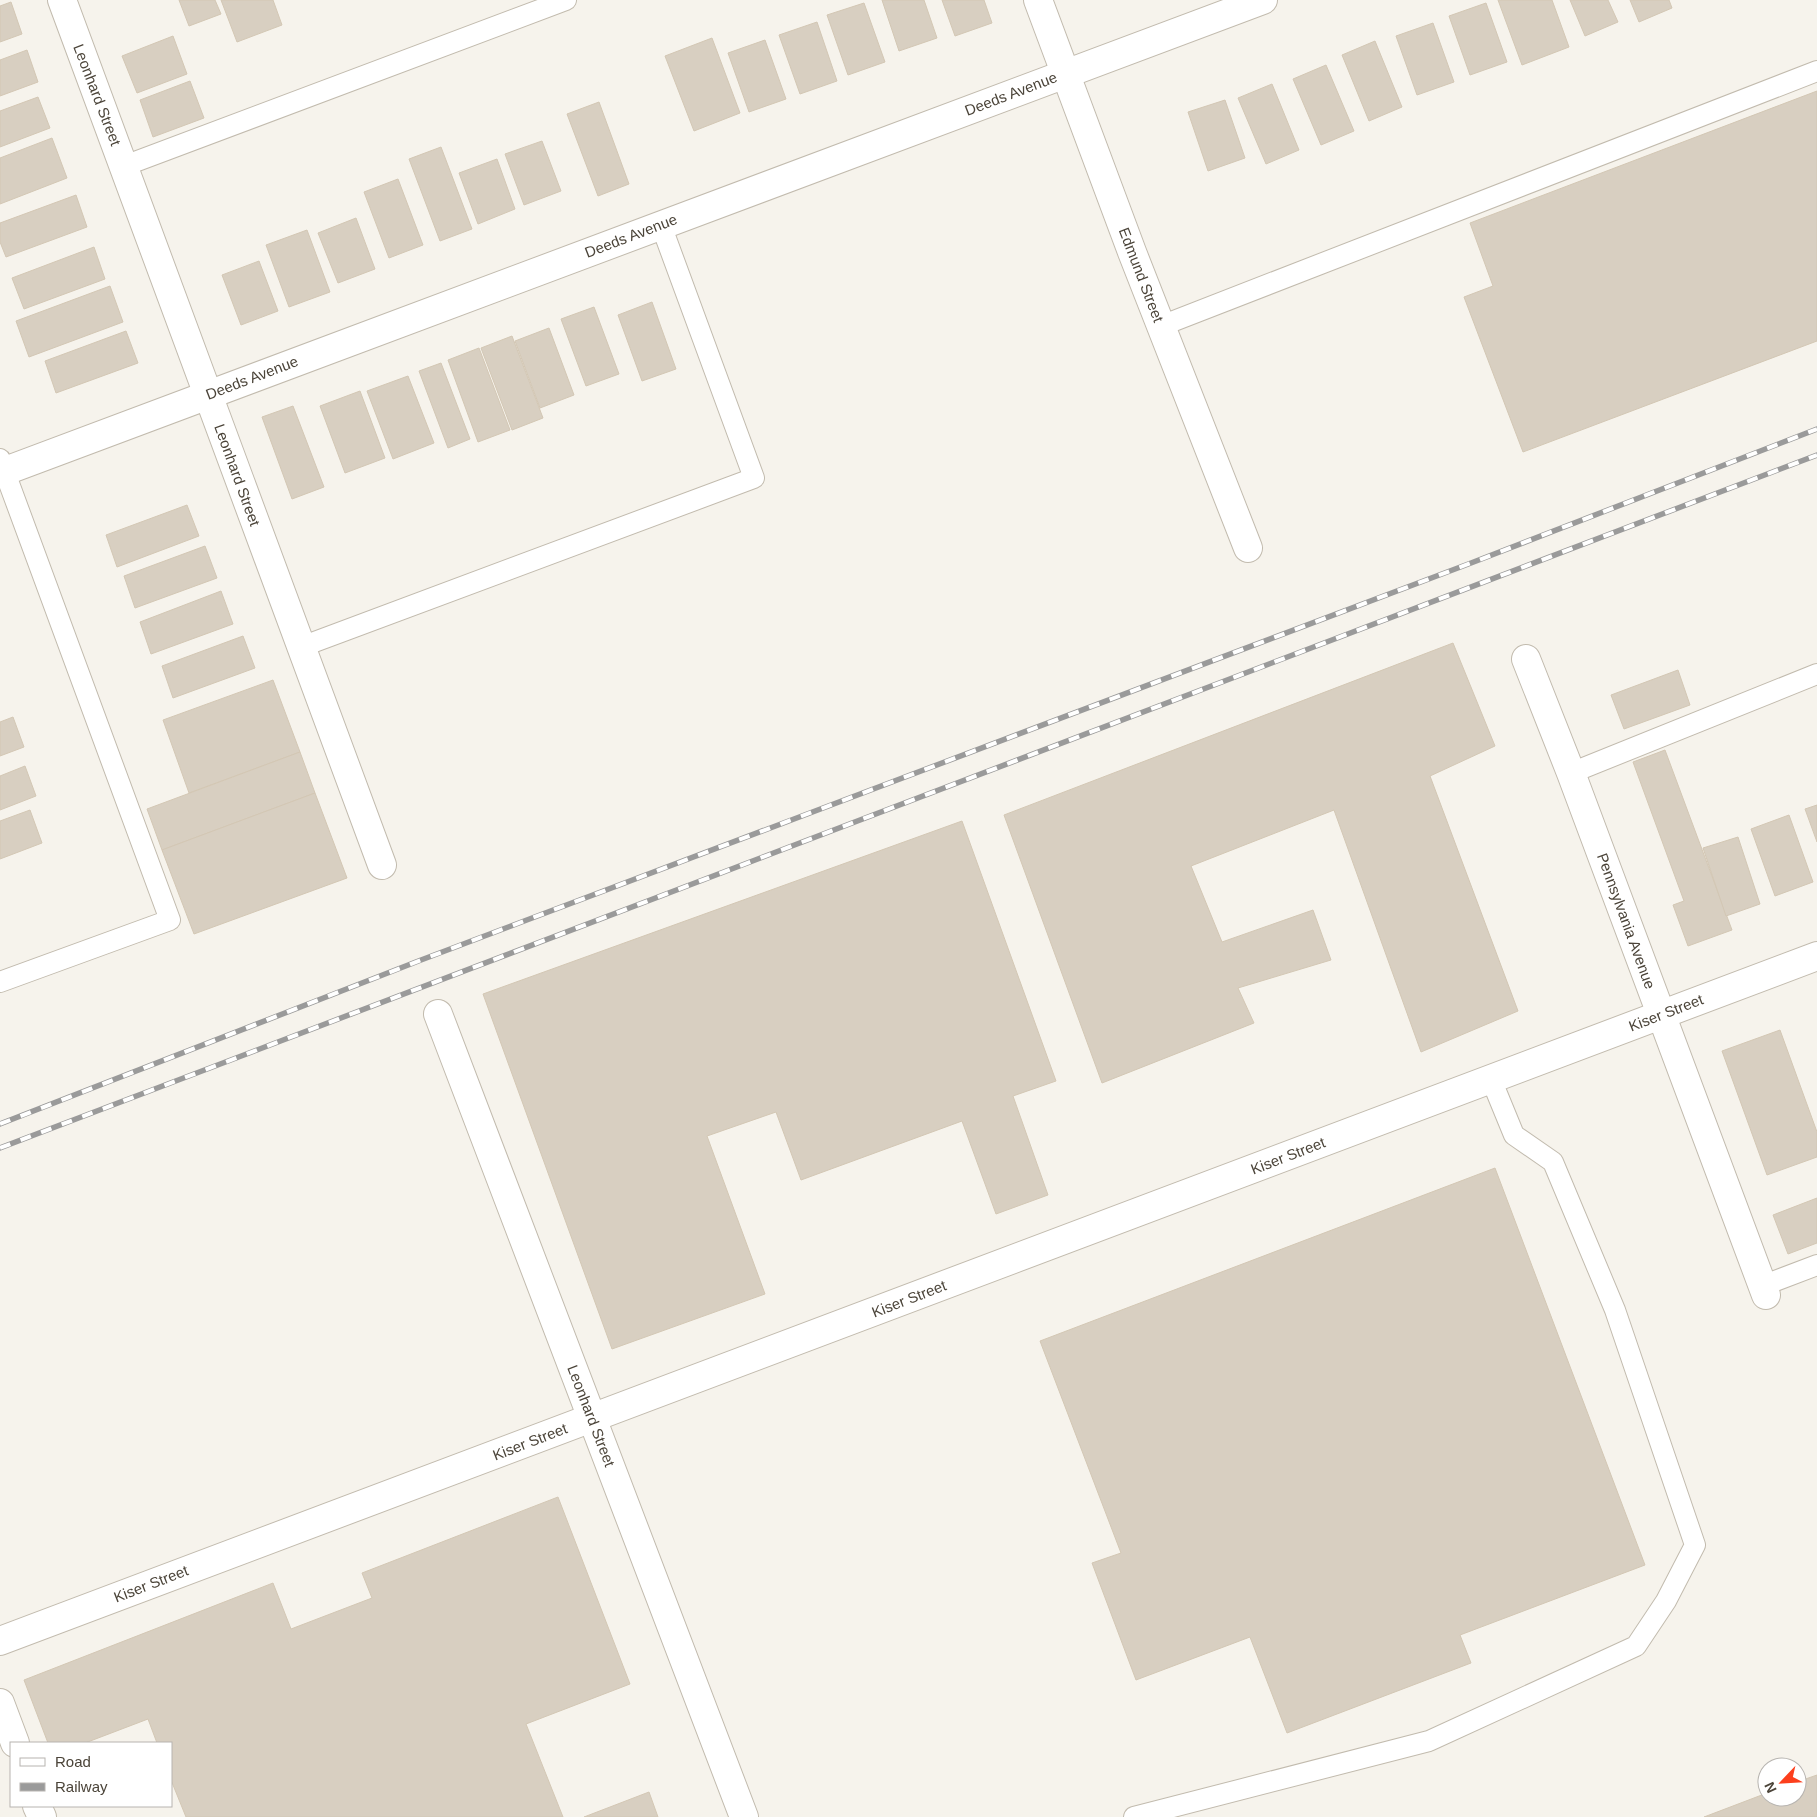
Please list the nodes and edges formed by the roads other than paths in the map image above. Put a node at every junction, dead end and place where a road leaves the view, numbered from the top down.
1 (62, 0) edge
2 (566, 0) edge
3 (1038, 0) edge
4 (1263, 0) edge
5 (1817, 71) edge
6 (1065, 74) junction
7 (124, 166) junction
8 (662, 225) junction
9 (1161, 326) junction
10 (208, 395) junction
11 (2, 467) edge
12 (1248, 548) dead end
13 (301, 647) junction
14 (1526, 659) dead end
15 (1817, 674) edge
16 (1571, 772) junction
17 (382, 865) dead end
18 (1817, 956) edge
19 (0, 982) edge
20 (438, 1014) dead end
21 (1661, 1014) junction
22 (1491, 1079) junction
23 (1817, 1265) edge
24 (1764, 1291) joint
25 (592, 1418) junction
26 (0, 1641) edge
27 (0, 1703) edge
28 (15, 1742) edge
29 (744, 1817) edge
30 (1134, 1817) edge

1 - 7 street, Leonhard Street
2 - 7 lane
3 - 6 street, Edmund Street
4 - 6 street, Deeds Avenue
5 - 9 lane
6 - 8 street, Deeds Avenue
6 - 9 street, Edmund Street
7 - 10 street, Leonhard Street
8 - 10 street, Deeds Avenue
8 - 13 lane
9 - 12 street, Edmund Street
10 - 11 street, Deeds Avenue
10 - 13 street, Leonhard Street
11 - 19 lane
13 - 17 street, Leonhard Street
14 - 16 street, Pennsylvania Avenue
15 - 16 lane
16 - 21 street, Pennsylvania Avenue
18 - 21 street, Kiser Street
20 - 25 street, Leonhard Street
21 - 22 street, Kiser Street
21 - 24 street, Pennsylvania Avenue
22 - 25 street, Kiser Street
22 - 30 lane
23 - 24 lane
25 - 26 street, Kiser Street
25 - 29 street, Leonhard Street
27 - 28 street

